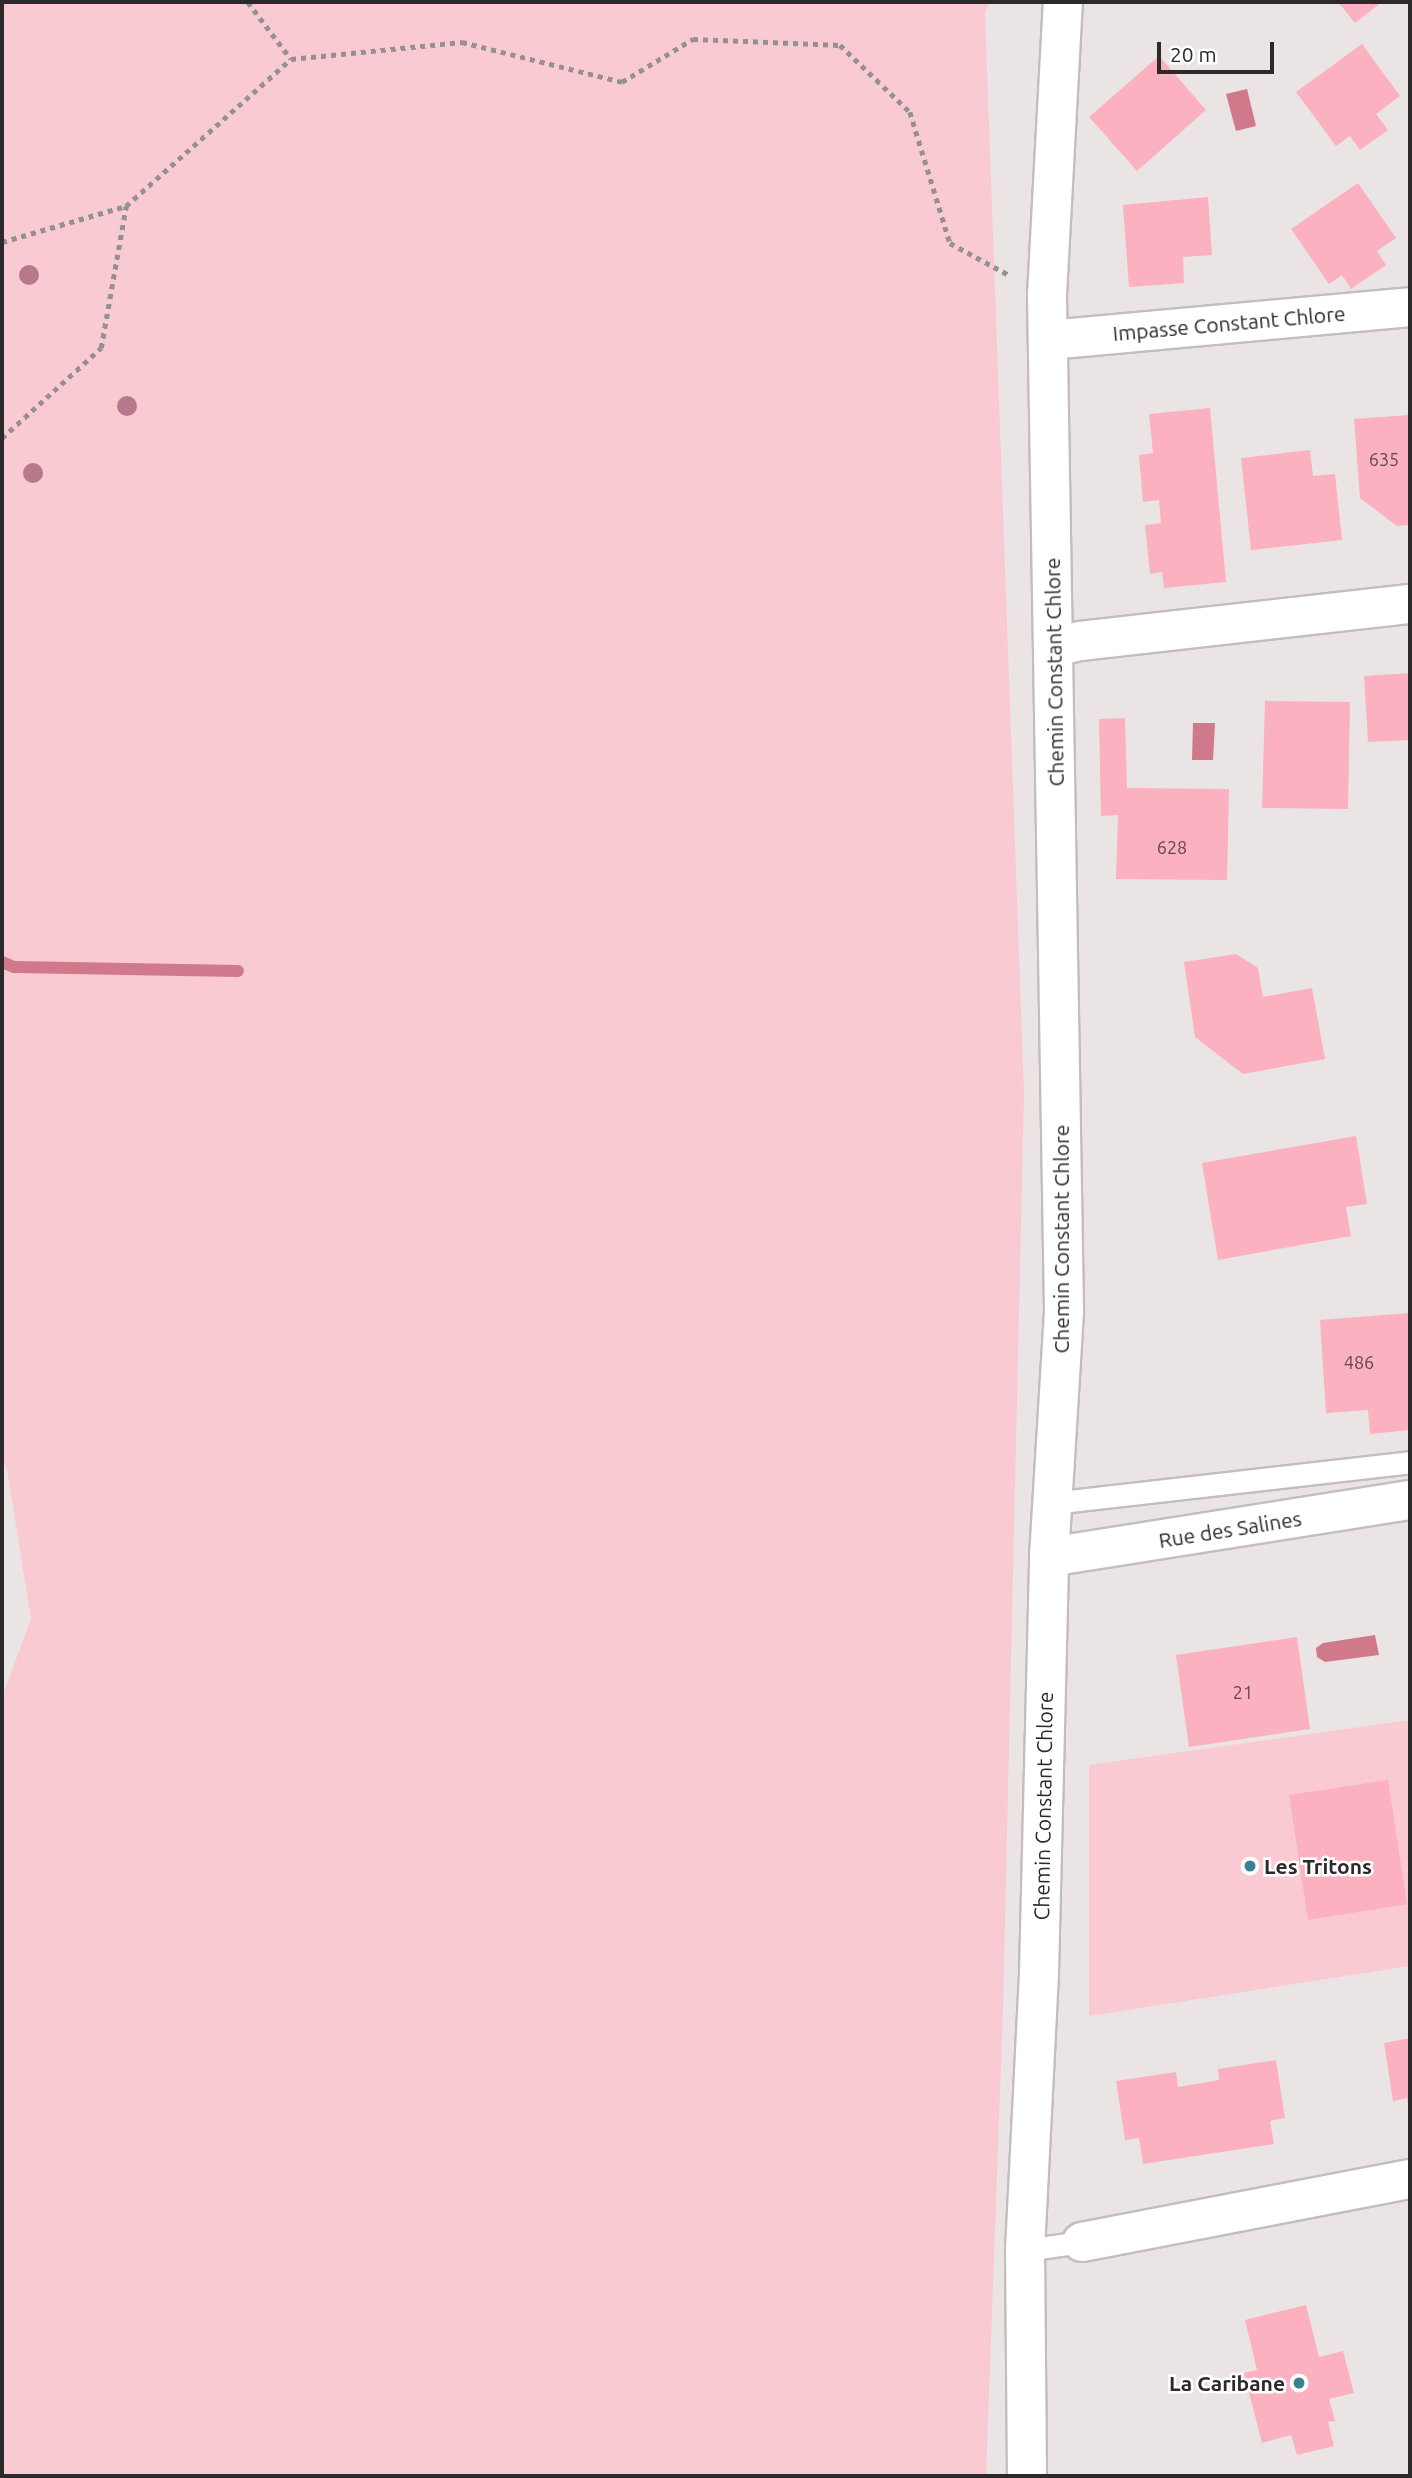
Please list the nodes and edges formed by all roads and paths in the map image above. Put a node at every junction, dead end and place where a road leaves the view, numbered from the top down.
1 (248, 2) edge
2 (1063, 2) edge
3 (291, 59) junction
4 (126, 206) junction
5 (2, 242) edge
6 (1047, 295) junction
7 (1410, 307) edge
8 (1049, 340) junction
9 (2, 439) edge
10 (1410, 604) edge
11 (1054, 647) junction
12 (1410, 1462) edge
13 (1410, 1500) edge
14 (1052, 1503) junction
15 (1049, 1557) junction
16 (1410, 2179) edge
17 (1082, 2242) joint
18 (1025, 2250) junction
19 (1027, 2476) edge

1 - 3 path
2 - 6 street, Chemin Constant Chlore
3 - 4 path
3 - 6 path
4 - 5 path
4 - 9 path
6 - 8 street, Chemin Constant Chlore
7 - 8 street, Impasse Constant Chlore
8 - 11 street, Chemin Constant Chlore
10 - 11 street
11 - 14 street, Chemin Constant Chlore
12 - 14 lane
13 - 15 street, Rue des Salines
14 - 15 street, Chemin Constant Chlore
15 - 18 street, Chemin Constant Chlore
16 - 17 street
17 - 18 lane
18 - 19 street, Chemin Constant Chlore

